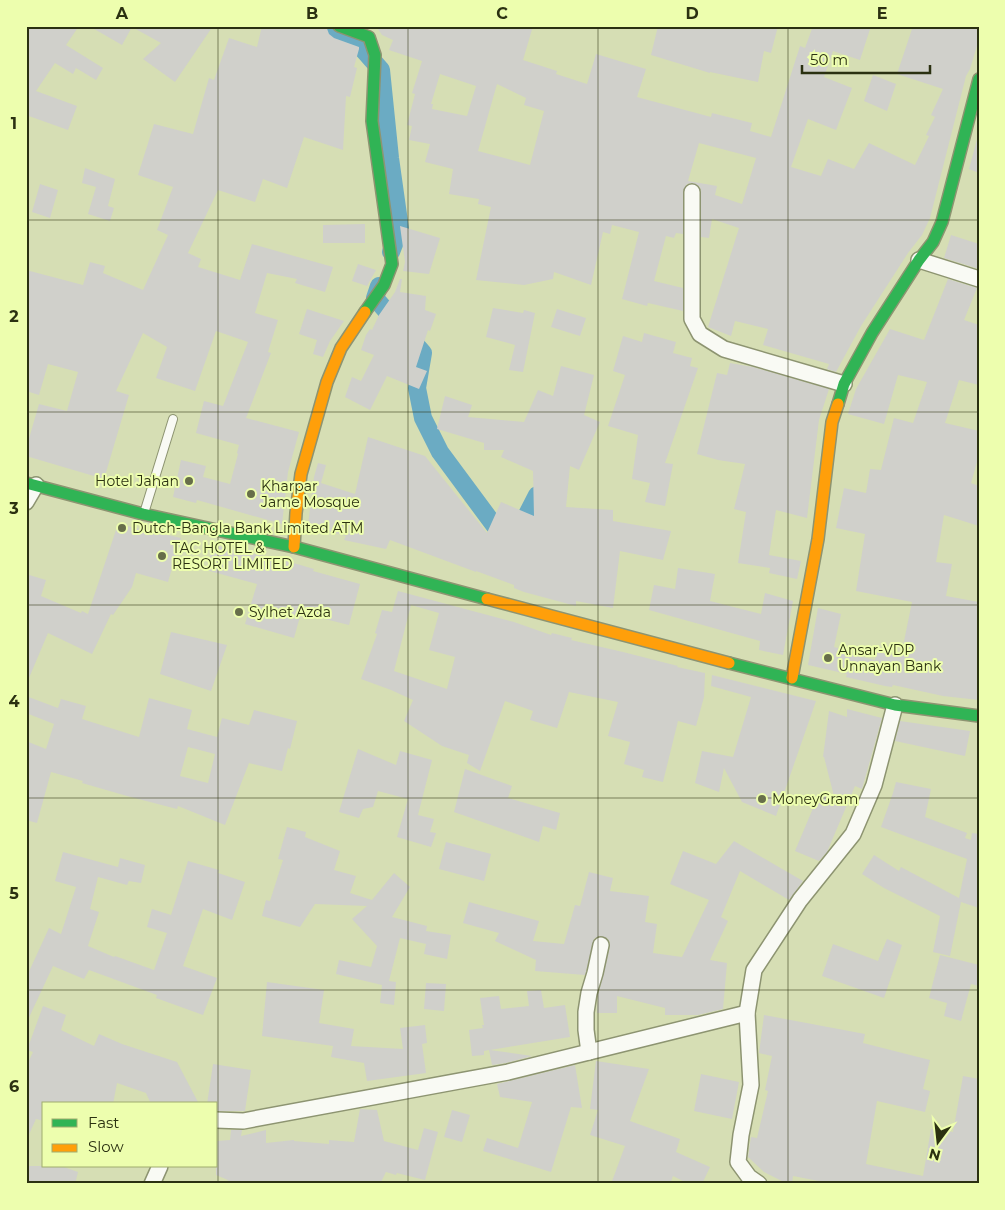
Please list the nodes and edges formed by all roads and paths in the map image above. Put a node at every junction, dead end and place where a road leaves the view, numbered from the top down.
1 (339, 26) edge
2 (979, 79) edge
3 (692, 192) dead end
4 (919, 260) junction
5 (979, 279) edge
6 (844, 384) junction
7 (173, 418) dead end
8 (31, 484) edge
9 (26, 502) edge
10 (143, 514) junction
11 (294, 547) junction
12 (792, 678) junction
13 (894, 705) junction
14 (979, 716) edge
15 (601, 945) dead end
16 (747, 1013) junction
17 (589, 1052) junction
18 (218, 1120) edge
19 (159, 1168) edge
20 (152, 1184) edge
21 (759, 1184) edge

1 - 11 main road
2 - 4 main road
3 - 6 street
4 - 5 street
4 - 6 main road
6 - 12 main road
7 - 10 lane
8 - 9 street
8 - 10 main road
10 - 11 main road
11 - 12 main road
12 - 13 main road
13 - 14 main road
13 - 16 street
15 - 17 street
16 - 17 street
16 - 21 street
17 - 18 street
19 - 20 street

